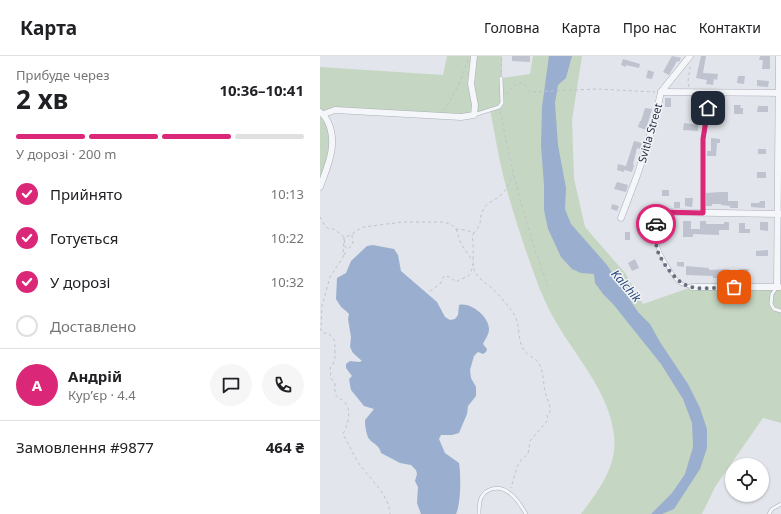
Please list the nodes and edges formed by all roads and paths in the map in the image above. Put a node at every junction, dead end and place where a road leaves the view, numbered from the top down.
1 (469, 56) edge
2 (474, 56) edge
3 (502, 56) edge
4 (779, 56) edge
5 (690, 59) edge
6 (501, 78) joint
7 (661, 92) junction
8 (692, 92) junction
9 (710, 93) junction
10 (780, 93) edge
11 (502, 103) junction
12 (500, 107) junction
13 (322, 113) edge
14 (474, 115) junction
15 (435, 116) junction
16 (513, 174) junction
17 (320, 187) edge
18 (661, 212) joint
19 (703, 213) junction
20 (779, 214) edge
21 (320, 217) edge
22 (621, 218) dead end
23 (456, 229) junction
24 (474, 233) junction
25 (352, 235) junction
26 (344, 237) junction
27 (348, 249) junction
28 (343, 257) junction
29 (474, 262) junction
30 (548, 286) dead end
31 (692, 287) joint
32 (779, 287) edge
33 (430, 292) dead end
34 (781, 311) edge
35 (509, 492) junction
36 (781, 504) edge
37 (390, 514) edge
38 (479, 514) edge
39 (526, 514) edge
40 (769, 514) edge

1 - 15 path
2 - 14 street
3 - 6 path
4 - 10 street
5 - 7 street
5 - 8 path
6 - 11 lane
7 - 8 street, Svitla Street
7 - 11 path
7 - 22 street, Svitla Street
8 - 9 street, Svitla Street
9 - 10 street, Svitla Street
9 - 19 lane
10 - 20 street
11 - 12 lane
12 - 14 lane
12 - 16 path
13 - 15 street
13 - 17 street
14 - 15 street
16 - 24 path
16 - 30 path
18 - 19 street
18 - 31 lane
19 - 20 street
20 - 32 street
21 - 26 path
23 - 24 path
23 - 25 path
23 - 29 path
24 - 29 path
25 - 26 path
25 - 27 path
26 - 27 path
26 - 28 path
27 - 28 path
28 - 37 path
29 - 33 path
29 - 35 path
31 - 32 street
32 - 34 lane
35 - 38 lane
35 - 39 lane
36 - 40 lane

